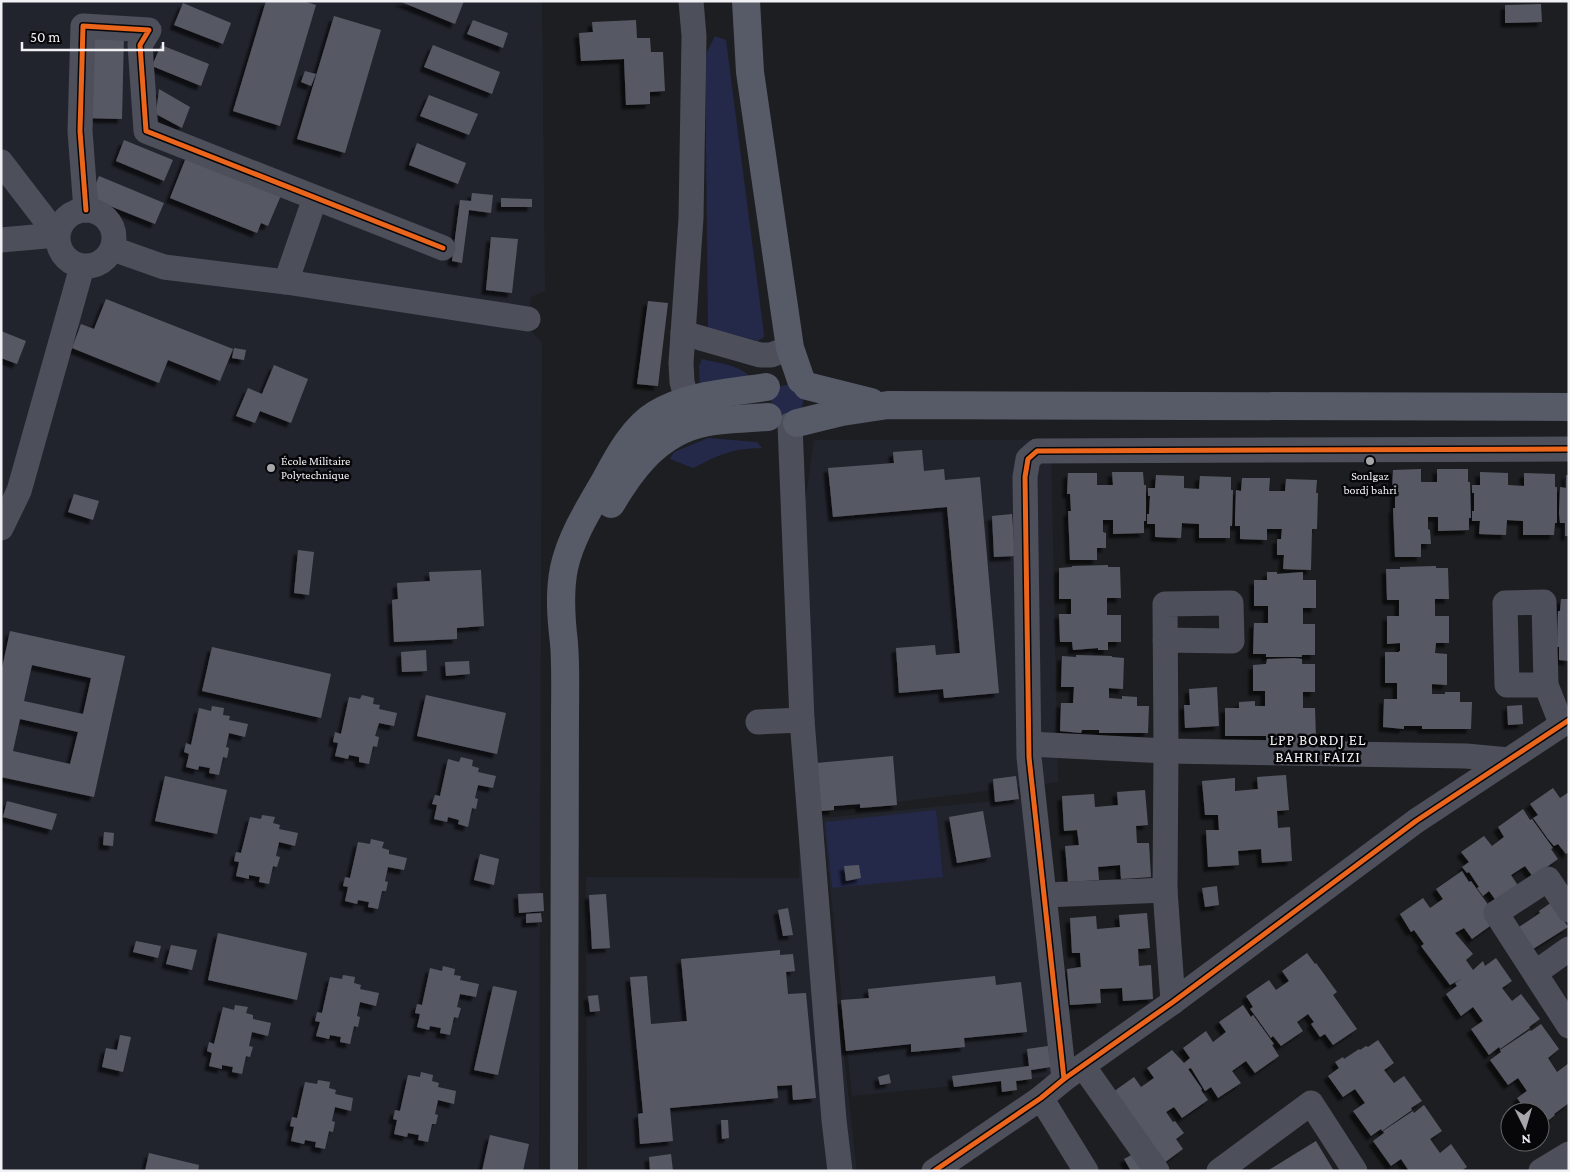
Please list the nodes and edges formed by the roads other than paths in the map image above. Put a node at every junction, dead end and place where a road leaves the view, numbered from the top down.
1 (690, 1) edge
2 (746, 1) edge
3 (1, 162) edge
4 (315, 198) junction
5 (86, 210) junction
6 (57, 235) junction
7 (1, 240) edge
8 (444, 248) dead end
9 (113, 249) junction
10 (82, 266) junction
11 (286, 282) junction
12 (528, 319) dead end
13 (683, 339) junction
14 (790, 348) junction
15 (785, 382) junction
16 (687, 400) junction
17 (888, 405) junction
18 (1569, 407) edge
19 (785, 422) junction
20 (1569, 449) edge
21 (1, 528) edge
22 (1165, 640) dead end
23 (564, 643) junction
24 (1546, 685) dead end
25 (802, 720) junction
26 (1565, 721) edge
27 (758, 722) dead end
28 (1028, 744) junction
29 (1166, 751) junction
30 (1509, 760) junction
31 (1165, 890) junction
32 (1044, 895) junction
33 (1569, 910) edge
34 (1569, 949) edge
35 (1535, 973) junction
36 (1562, 998) edge
37 (1173, 1002) junction
38 (1569, 1026) edge
39 (1074, 1072) junction
40 (1041, 1098) junction
41 (1569, 1154) edge
42 (938, 1169) edge
43 (564, 1171) edge
44 (840, 1171) edge
45 (1086, 1171) edge
46 (1156, 1171) edge
47 (1220, 1171) edge
48 (1355, 1171) edge
49 (1541, 1171) edge

1 - 13 street
2 - 14 main road
3 - 6 street
4 - 5 street
4 - 8 street
4 - 11 street
5 - 6 street
5 - 9 street
6 - 7 street
6 - 10 street
9 - 10 street
9 - 11 street
10 - 21 street
11 - 12 street
13 - 14 street
13 - 15 street
13 - 16 street
14 - 15 main road
15 - 16 main road
15 - 17 main road
15 - 19 main road
15 - 19 main road
16 - 23 main road
17 - 18 main road
17 - 19 main road
19 - 23 main road
19 - 25 street
20 - 28 street
22 - 29 street
23 - 43 main road
24 - 26 street
25 - 27 street
25 - 44 street
26 - 30 street
28 - 29 street
28 - 32 street
29 - 30 street
29 - 31 street
30 - 37 street
31 - 32 street
31 - 37 street
32 - 39 street
33 - 35 street
34 - 35 street
35 - 36 street
36 - 38 street
37 - 39 street
39 - 40 street
39 - 46 street
40 - 42 street
40 - 45 street
41 - 49 street
47 - 48 street

